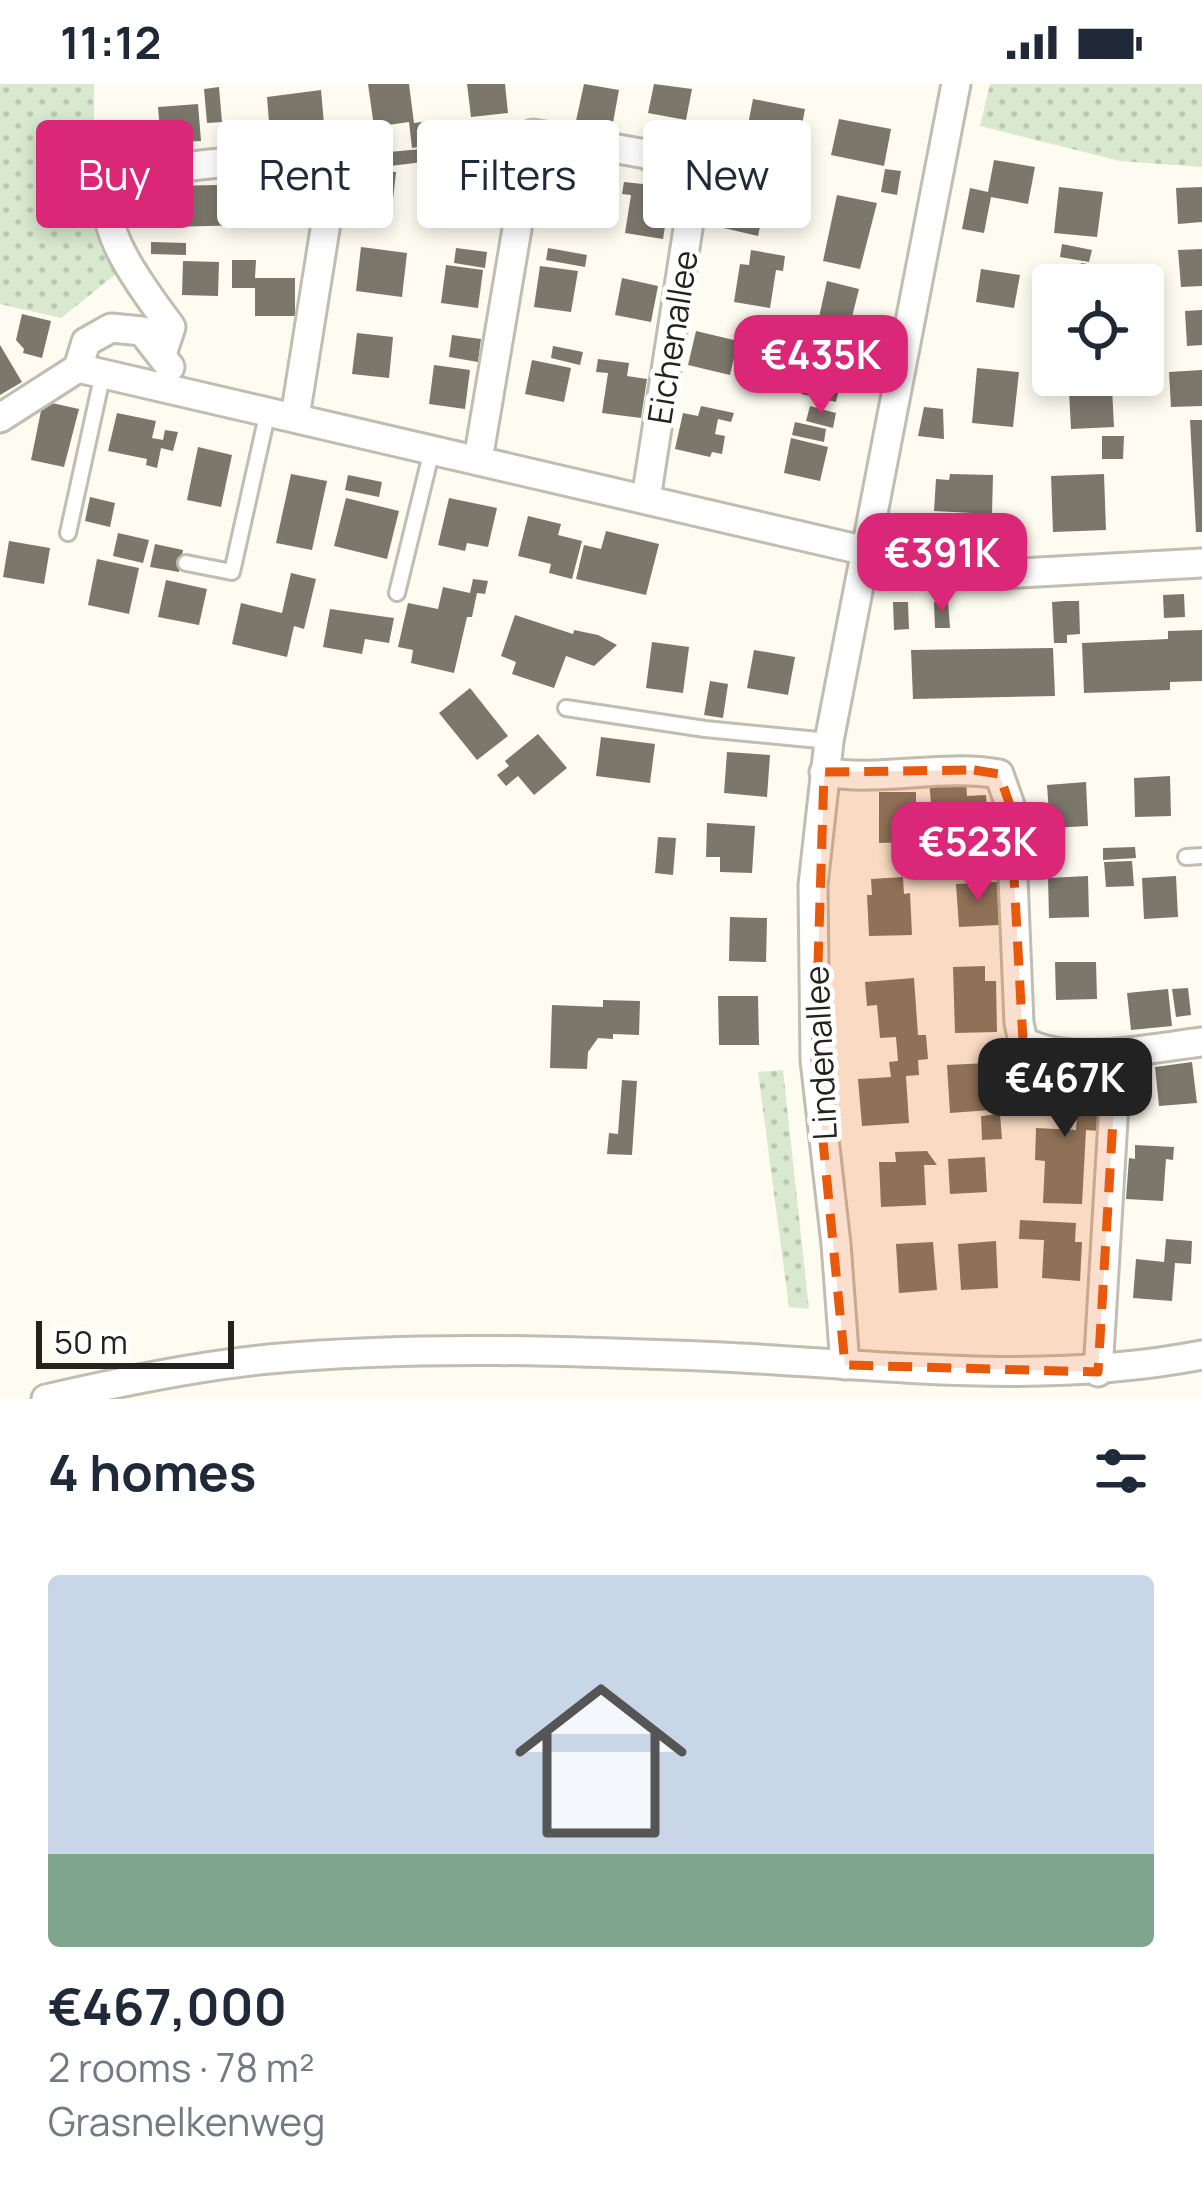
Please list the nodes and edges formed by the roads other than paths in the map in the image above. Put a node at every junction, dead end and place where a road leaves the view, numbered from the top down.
1 (956, 84) edge
2 (643, 153) edge
3 (688, 228) edge
4 (162, 354) junction
5 (90, 370) junction
6 (184, 391) junction
7 (282, 414) junction
8 (0, 418) edge
9 (432, 450) junction
10 (478, 460) junction
11 (646, 499) junction
12 (68, 533) dead end
13 (864, 552) junction
14 (186, 563) dead end
15 (1202, 563) edge
16 (397, 593) dead end
17 (566, 708) dead end
18 (829, 741) junction
19 (824, 772) junction
20 (1202, 1042) edge
21 (1117, 1053) junction
22 (1202, 1355) edge
23 (845, 1364) junction
24 (1099, 1372) junction
25 (46, 1399) edge

1 - 13 street, Lindenallee
2 - 10 street
3 - 11 street, Eichenallee
4 - 5 street
4 - 6 street
4 - 7 street
5 - 6 street
5 - 8 street
5 - 12 lane
6 - 7 street
7 - 9 street
7 - 14 lane
9 - 10 street
9 - 16 lane
10 - 11 street
11 - 13 street
13 - 15 street
13 - 18 street, Lindenallee
17 - 18 lane
18 - 19 street, Lindenallee
19 - 21 street
19 - 23 street, Lindenallee
20 - 21 street
21 - 24 street
22 - 24 street
23 - 24 street
23 - 25 street

